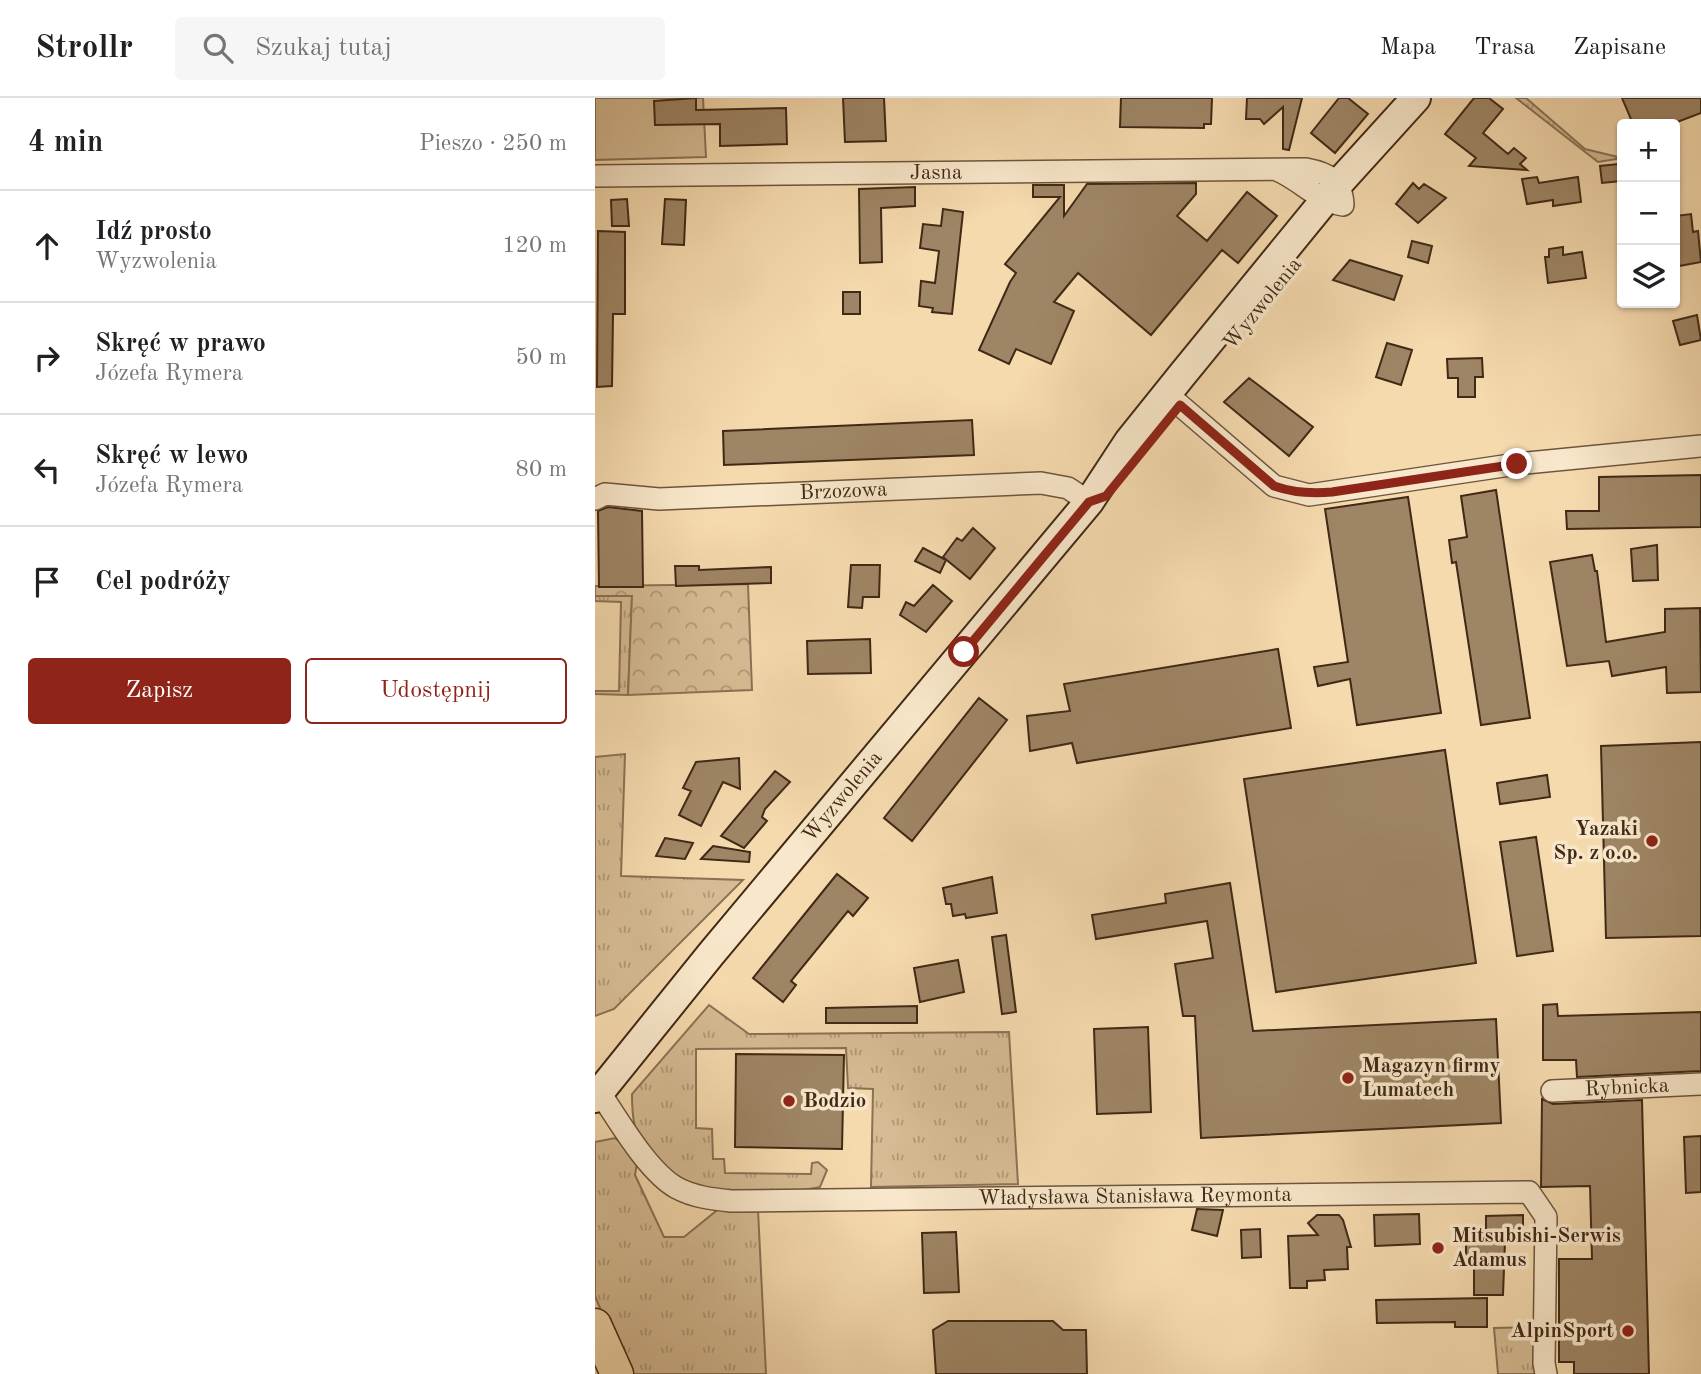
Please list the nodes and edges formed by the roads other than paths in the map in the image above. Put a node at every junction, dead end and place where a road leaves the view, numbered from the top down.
1 (1416, 98) edge
2 (1431, 98) edge
3 (595, 176) edge
4 (1335, 197) junction
5 (1174, 400) junction
6 (1701, 446) edge
7 (595, 499) edge
8 (1089, 502) junction
9 (1701, 1084) edge
10 (1552, 1091) dead end
11 (596, 1097) edge
12 (595, 1325) edge
13 (617, 1374) edge
14 (1546, 1374) edge

1 - 4 street, Wyzwolenia
2 - 4 street, Wyzwolenia
3 - 4 street, Jasna
4 - 5 street, Wyzwolenia
5 - 6 street
5 - 8 street, Wyzwolenia
7 - 8 street, Brzozowa
8 - 11 street, Wyzwolenia
9 - 10 street, Rybnicka
11 - 14 street, Władysława Stanisława Reymonta
12 - 13 main road

